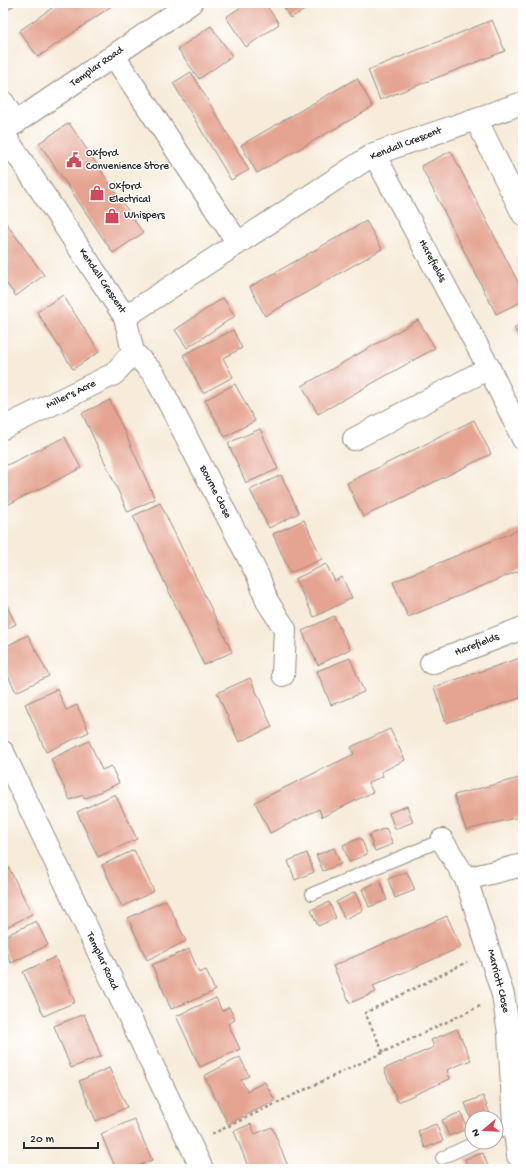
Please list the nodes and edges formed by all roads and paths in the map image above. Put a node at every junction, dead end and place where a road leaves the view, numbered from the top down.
1 (191, 3) edge
2 (114, 56) junction
3 (3, 102) edge
4 (523, 103) edge
5 (476, 119) junction
6 (7, 129) edge
7 (374, 154) junction
8 (523, 214) edge
9 (238, 243) junction
10 (125, 317) junction
11 (133, 352) junction
12 (489, 368) junction
13 (3, 428) edge
14 (354, 439) dead end
15 (523, 439) edge
16 (523, 628) edge
17 (431, 663) dead end
18 (283, 675) dead end
19 (3, 752) edge
20 (442, 840) joint
21 (523, 865) edge
22 (466, 879) junction
23 (312, 894) dead end
24 (490, 951) junction
25 (503, 995) junction
26 (383, 1052) junction
27 (505, 1128) edge
28 (190, 1144) junction
29 (464, 1148) edge
30 (518, 1156) dead end
31 (442, 1158) dead end
32 (202, 1169) edge

1 - 2 street, Templar Road
2 - 6 street, Templar Road
2 - 9 street
3 - 6 street, Kendall Crescent
4 - 5 street, Kendall Crescent
5 - 7 street, Kendall Crescent
5 - 8 street
6 - 10 street, Kendall Crescent
7 - 9 street, Kendall Crescent
7 - 12 street, Harefields
9 - 10 street, Kendall Crescent
10 - 11 street
11 - 13 street, Miller's Acre
11 - 18 street, Bourne Close
12 - 14 street
12 - 15 street, Harefields
16 - 17 street, Harefields
19 - 28 street, Templar Road
20 - 22 street, Marriott Close
20 - 23 lane
21 - 22 street
22 - 24 street, Marriott Close
24 - 25 street, Marriott Close
24 - 26 path
25 - 26 path
25 - 27 street, Marriott Close
26 - 28 path
27 - 30 street, Marriott Close
28 - 32 street, Templar Road
29 - 31 lane

